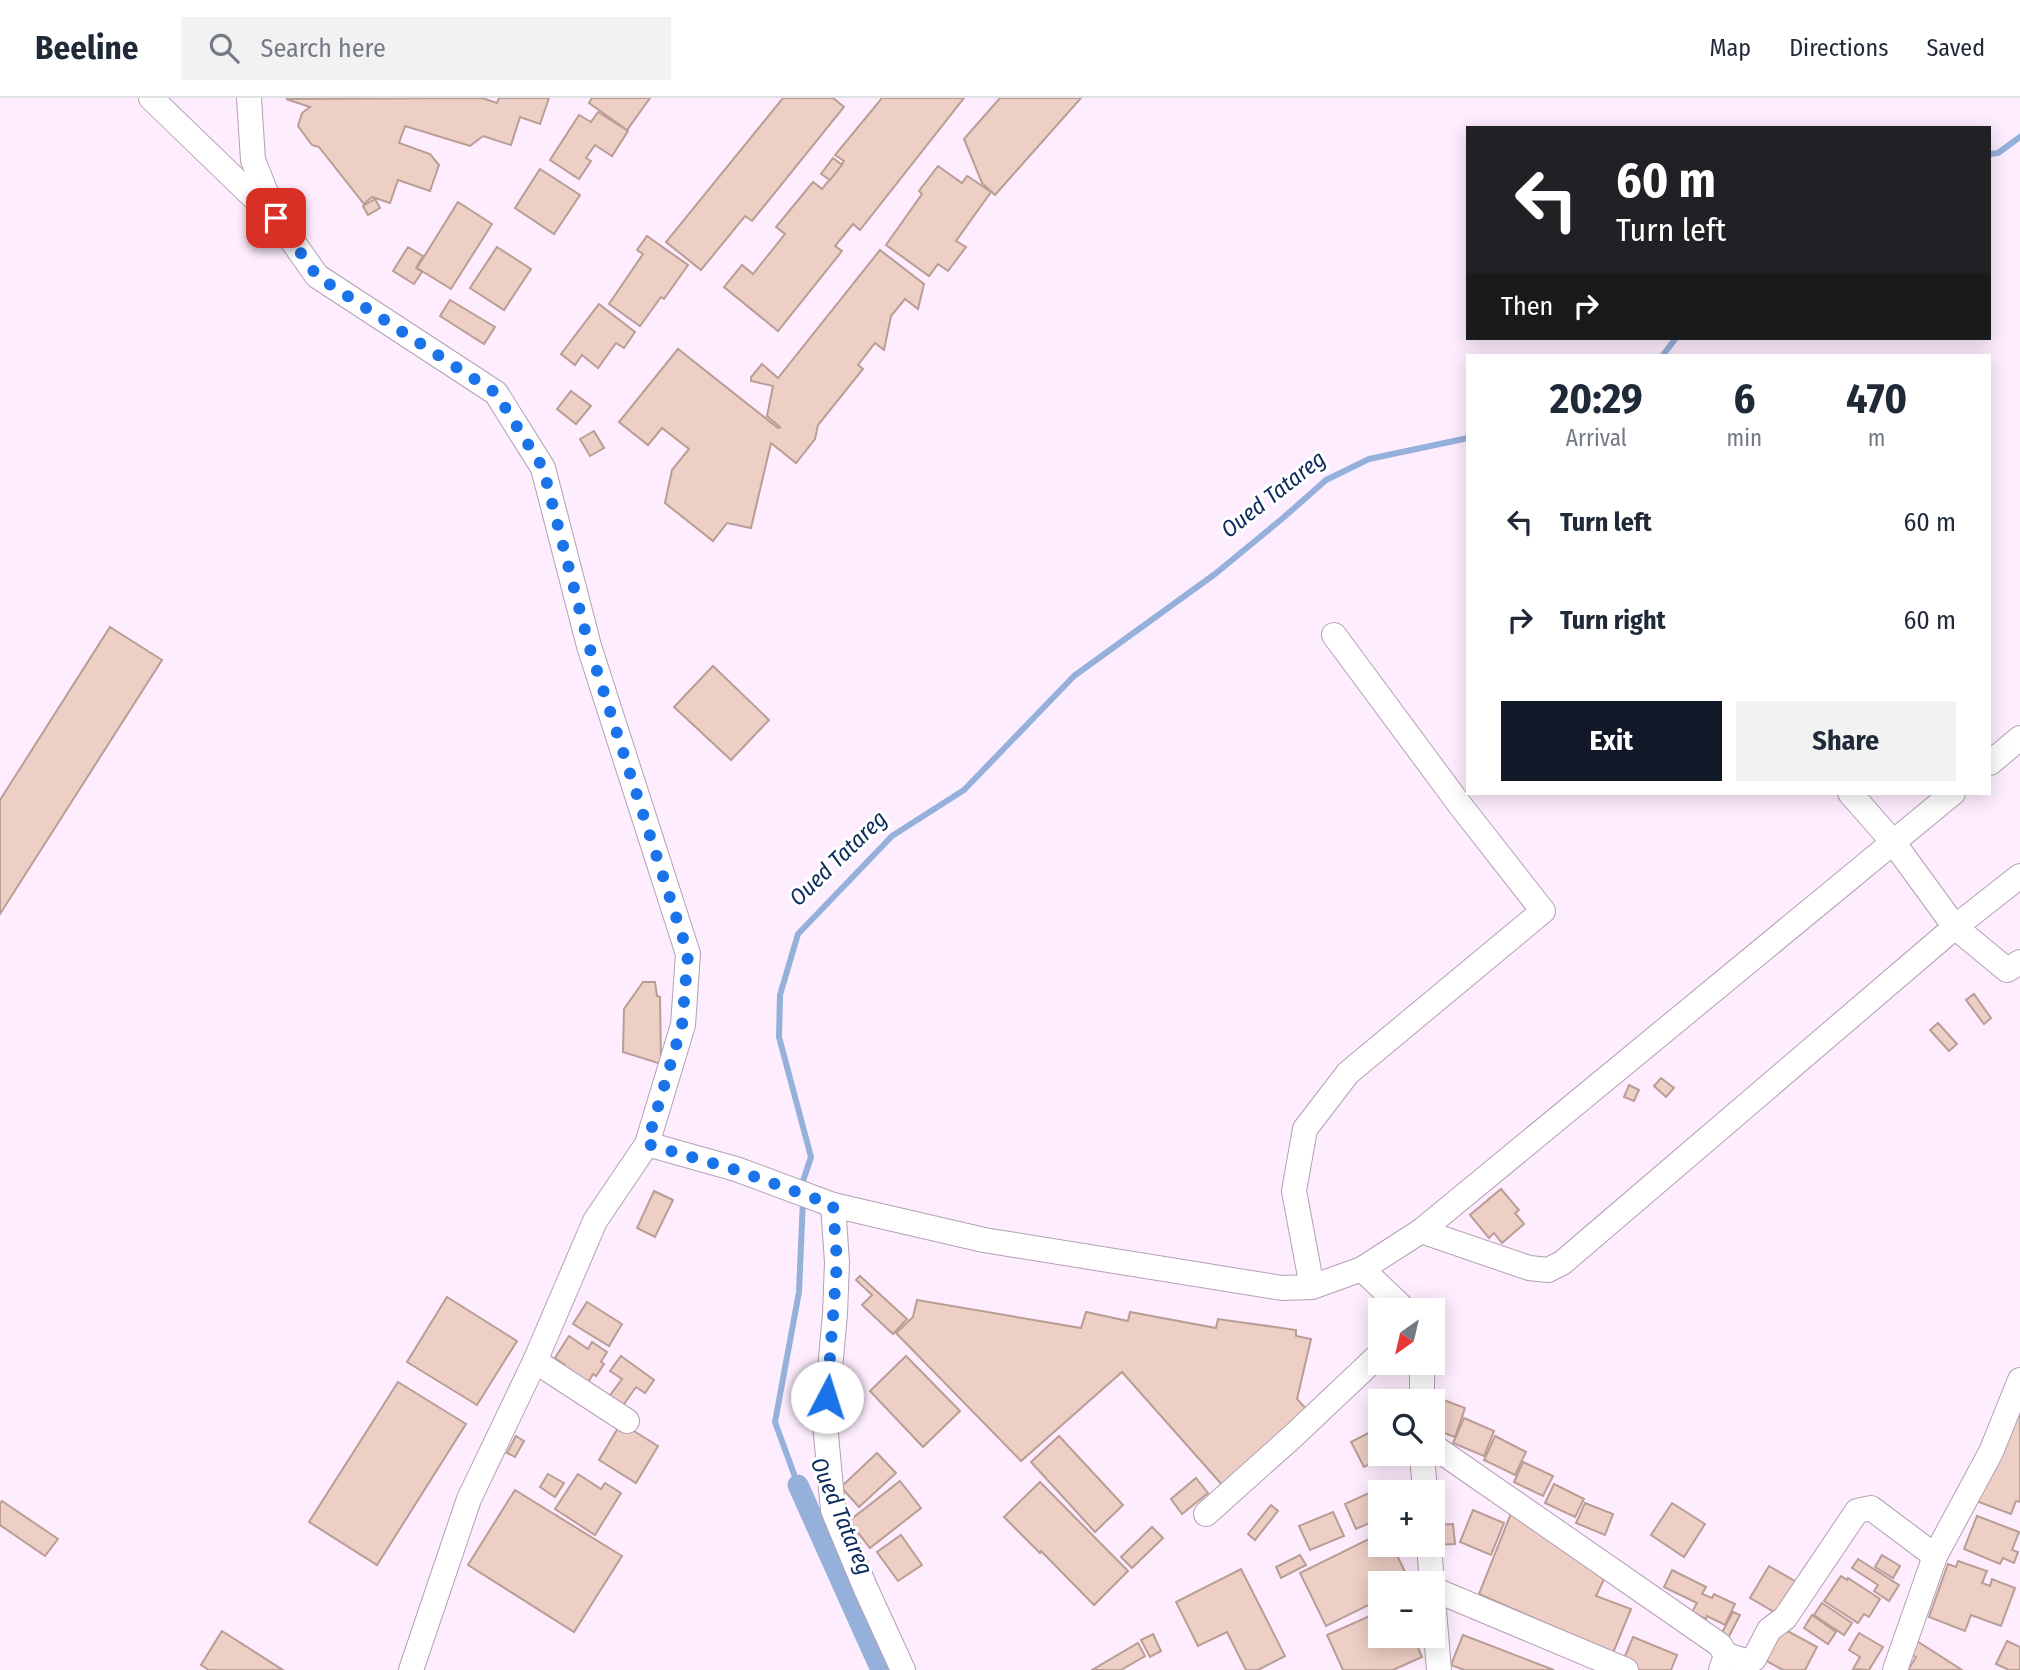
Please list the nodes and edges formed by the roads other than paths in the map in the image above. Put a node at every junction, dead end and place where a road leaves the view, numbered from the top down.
1 (151, 98) edge
2 (249, 98) edge
3 (276, 218) junction
4 (1334, 635) dead end
5 (2020, 738) edge
6 (1991, 762) edge
7 (1852, 795) edge
8 (1951, 795) edge
9 (1893, 842) junction
10 (2020, 876) edge
11 (1955, 926) junction
12 (2020, 962) edge
13 (647, 1144) junction
14 (833, 1205) junction
15 (1421, 1231) junction
16 (1362, 1269) junction
17 (1312, 1287) junction
18 (1392, 1298) edge
19 (535, 1361) junction
20 (1368, 1365) edge
21 (2020, 1380) edge
22 (627, 1421) dead end
23 (1445, 1454) edge
24 (1206, 1514) dead end
25 (1935, 1556) junction
26 (1445, 1591) edge
27 (1437, 1648) edge
28 (1723, 1663) edge
29 (411, 1670) edge
30 (903, 1670) edge
31 (1439, 1670) edge
32 (1626, 1670) edge
33 (1895, 1670) edge

1 - 3 street
2 - 3 street
3 - 13 street
4 - 17 street
5 - 6 street
7 - 9 street
8 - 9 street
9 - 11 street
9 - 15 street
10 - 11 street
11 - 12 street
11 - 15 street
13 - 14 street
13 - 19 street
14 - 17 street
14 - 30 street
15 - 16 street
16 - 17 street
16 - 18 street
19 - 22 street
19 - 29 street
20 - 24 street
21 - 25 street
23 - 28 street
25 - 28 street
25 - 33 street
26 - 32 street
27 - 31 street

